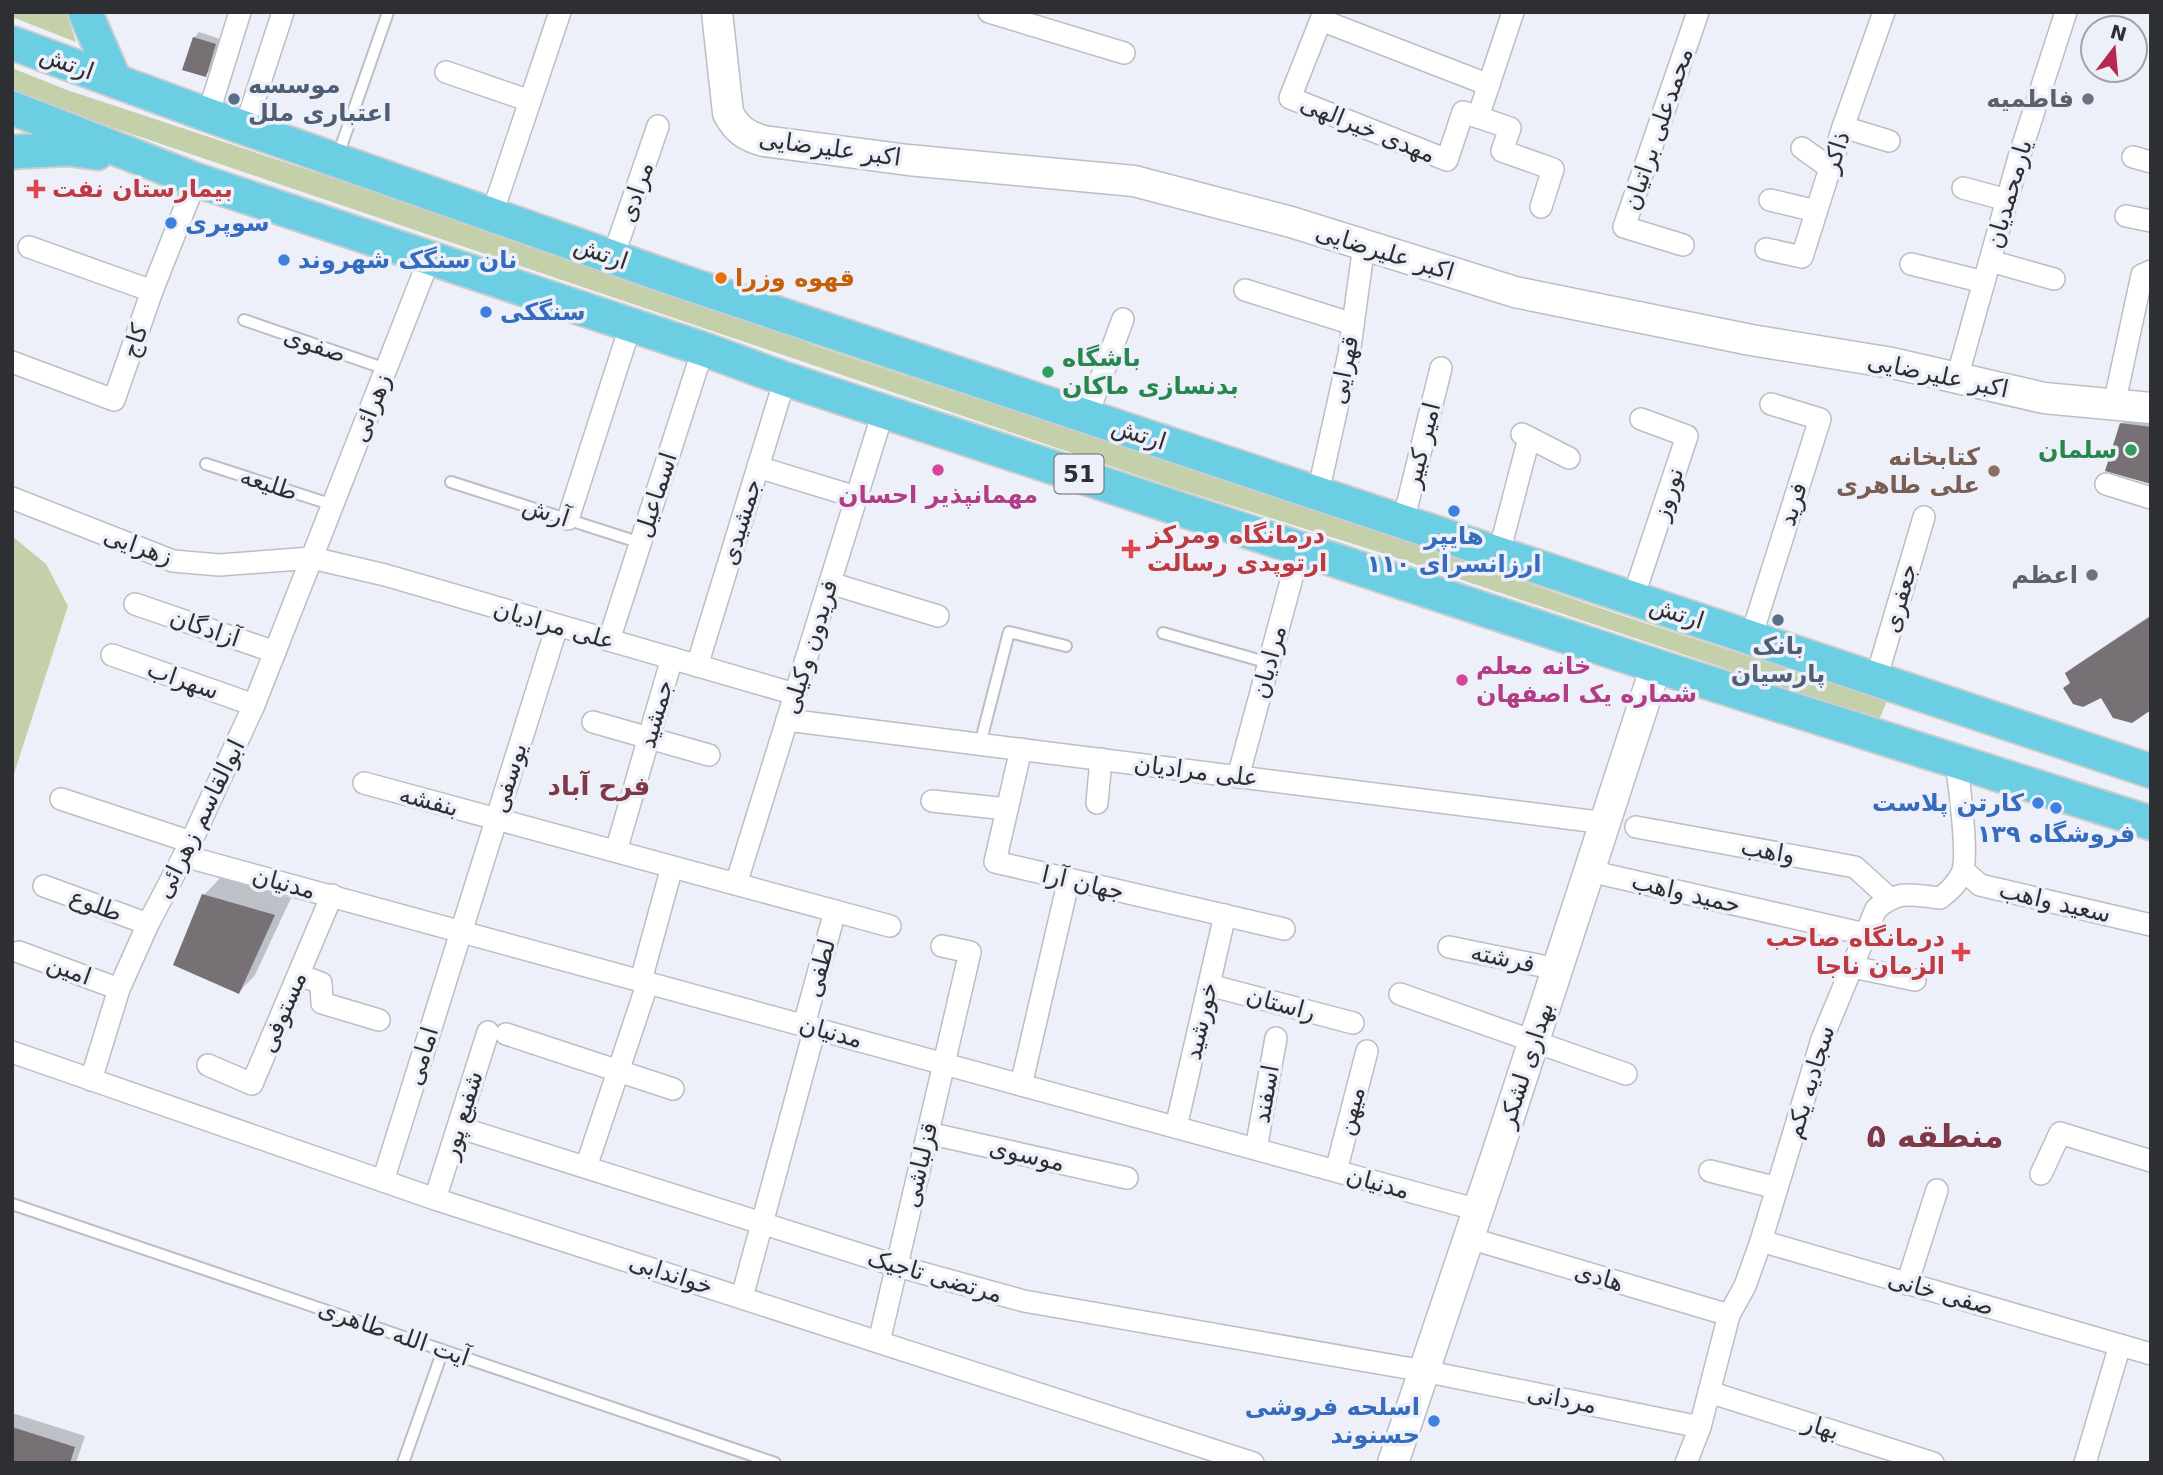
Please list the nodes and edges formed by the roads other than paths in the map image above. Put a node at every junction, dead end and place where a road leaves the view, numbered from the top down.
1 (85, 12) edge
2 (240, 12) edge
3 (283, 12) edge
4 (388, 12) edge
5 (560, 12) edge
6 (717, 12) edge
7 (989, 12) edge
8 (1513, 12) edge
9 (1698, 12) edge
10 (1884, 12) edge
11 (2066, 12) edge
12 (1322, 16) edge
13 (12, 43) edge
14 (1124, 53) dead end
15 (446, 72) dead end
16 (115, 81) junction
17 (1489, 85) junction
18 (530, 101) junction
19 (12, 108) edge
20 (208, 116) junction
21 (1478, 117) junction
22 (659, 126) dead end
23 (1843, 127) junction
24 (245, 128) junction
25 (1889, 141) dead end
26 (1802, 148) dead end
27 (12, 152) edge
28 (144, 160) junction
29 (336, 161) junction
30 (1830, 168) junction
31 (196, 180) junction
32 (1963, 188) dead end
33 (1770, 200) dead end
34 (2007, 200) junction
35 (1541, 207) dead end
36 (1816, 211) junction
37 (492, 215) junction
38 (2126, 216) dead end
39 (2151, 221) edge
40 (1364, 245) junction
41 (1683, 245) dead end
42 (29, 247) dead end
43 (1766, 249) dead end
44 (430, 257) junction
45 (612, 257) junction
46 (1990, 261) junction
47 (1911, 264) dead end
48 (2151, 271) edge
49 (2054, 279) dead end
50 (1984, 282) junction
51 (1245, 290) dead end
52 (152, 291) junction
53 (1123, 318) dead end
54 (244, 320) dead end
55 (631, 324) junction
56 (1353, 324) junction
57 (703, 349) junction
58 (12, 362) edge
59 (1441, 368) dead end
60 (386, 369) junction
61 (1957, 378) junction
62 (785, 379) junction
63 (1771, 404) dead end
64 (2113, 405) junction
65 (2151, 408) edge
66 (884, 409) junction
67 (1087, 416) junction
68 (1641, 419) dead end
69 (1569, 458) dead end
70 (206, 464) dead end
71 (758, 467) junction
72 (452, 482) dead end
73 (2106, 484) dead end
74 (1318, 493) junction
75 (856, 497) junction
76 (12, 498) edge
77 (2151, 498) edge
78 (333, 505) junction
79 (1924, 517) dead end
80 (568, 519) junction
81 (1403, 522) junction
82 (641, 543) junction
83 (1300, 548) junction
84 (1499, 553) junction
85 (312, 558) junction
86 (830, 583) junction
87 (1633, 598) junction
88 (135, 604) dead end
89 (938, 616) dead end
90 (557, 626) junction
91 (1163, 633) dead end
92 (1751, 638) junction
93 (609, 640) junction
94 (1066, 646) dead end
95 (275, 652) junction
96 (112, 655) dead end
97 (672, 658) junction
98 (1269, 663) junction
99 (696, 666) junction
100 (1656, 666) junction
101 (1876, 679) junction
102 (795, 694) junction
103 (254, 705) junction
104 (787, 720) junction
105 (593, 722) dead end
106 (649, 736) junction
107 (980, 744) junction
108 (1021, 749) junction
109 (2151, 750) edge
110 (2096, 753) junction
111 (709, 755) dead end
112 (1101, 759) junction
113 (1956, 762) junction
114 (2151, 771) edge
115 (1238, 776) junction
116 (364, 783) dead end
117 (61, 799) dead end
118 (932, 801) dead end
119 (1097, 803) dead end
120 (2151, 805) edge
121 (2109, 808) junction
122 (1007, 809) junction
123 (496, 819) junction
124 (1605, 823) junction
125 (2151, 823) edge
126 (1636, 827) dead end
127 (188, 849) junction
128 (616, 851) junction
129 (672, 867) junction
130 (1590, 871) junction
131 (1964, 871) junction
132 (1069, 879) junction
133 (736, 884) junction
134 (44, 886) dead end
135 (332, 895) junction
136 (1889, 898) junction
137 (835, 911) junction
138 (1225, 915) junction
139 (148, 924) junction
140 (2151, 925) edge
141 (890, 926) dead end
142 (1284, 929) dead end
143 (461, 931) junction
144 (1865, 934) junction
145 (942, 946) dead end
146 (1449, 947) dead end
147 (19, 952) dead end
148 (1853, 967) junction
149 (1557, 969) junction
150 (299, 975) junction
151 (1915, 980) dead end
152 (644, 981) junction
153 (1209, 985) junction
154 (119, 989) junction
155 (1401, 994) dead end
156 (379, 1020) dead end
157 (1353, 1023) dead end
158 (810, 1027) junction
159 (1276, 1038) dead end
160 (1534, 1041) junction
161 (1367, 1051) dead end
162 (12, 1052) edge
163 (944, 1063) junction
164 (208, 1065) dead end
165 (618, 1071) junction
166 (1626, 1074) dead end
167 (91, 1080) junction
168 (1021, 1085) junction
169 (673, 1089) dead end
170 (458, 1127) junction
171 (1176, 1127) junction
172 (928, 1133) junction
173 (1256, 1149) junction
174 (2151, 1161) edge
175 (586, 1167) junction
176 (1336, 1171) junction
177 (1710, 1171) dead end
178 (2041, 1174) dead end
179 (1126, 1178) dead end
180 (383, 1181) junction
181 (1777, 1188) junction
182 (1937, 1190) dead end
183 (435, 1199) junction
184 (12, 1204) edge
185 (1478, 1210) junction
186 (762, 1223) junction
187 (1469, 1238) junction
188 (1761, 1241) junction
189 (897, 1266) junction
190 (1907, 1284) junction
191 (742, 1297) junction
192 (1729, 1315) junction
193 (879, 1342) junction
194 (2120, 1345) junction
195 (443, 1350) junction
196 (2151, 1354) edge
197 (1424, 1371) junction
198 (1709, 1392) junction
199 (1700, 1427) junction
200 (403, 1463) edge
201 (775, 1463) edge
202 (1253, 1463) edge
203 (1393, 1463) edge
204 (1686, 1463) edge
205 (1933, 1463) edge
206 (2085, 1463) edge

1 - 16 main road
2 - 20 street
3 - 24 street
4 - 29 lane
5 - 18 street
6 - 40 street, اکبر علیرضایی
7 - 14 street
8 - 17 street
9 - 41 street, محمدعلی براتیان
10 - 23 street, ذاکر
11 - 34 street, یارمحمدیان
12 - 17 street
12 - 21 street, مهدی خیرالهی
13 - 16 main road, ارتش / 51
15 - 18 street
16 - 20 main road, ارتش / 51
17 - 21 street
18 - 37 street
19 - 28 main road, 51
20 - 24 main road, ارتش / 51
21 - 35 street
22 - 45 street, مرادی
23 - 25 street
23 - 30 street, ذاکر
24 - 29 main road, ارتش / 51
26 - 30 street
27 - 28 main road
28 - 31 main road, 51
29 - 37 main road, ارتش / 51
30 - 36 street, ذاکر
31 - 44 main road, 51
31 - 52 street, کاج
32 - 34 street
33 - 36 street
34 - 46 street, یارمحمدیان
36 - 43 street, ذاکر
37 - 45 main road, ارتش / 51
38 - 39 street
40 - 56 street, قهرایی
40 - 61 street, اکبر علیرضایی
42 - 52 street
44 - 55 main road, 51
44 - 60 street, زهرائی
45 - 67 main road, ارتش / 51
46 - 49 street
46 - 50 street, یارمحمدیان
47 - 50 street
48 - 64 street
50 - 61 street, یارمحمدیان
51 - 56 street
52 - 58 street, کاج
53 - 67 street
54 - 60 lane, صفوی
55 - 57 main road, 51
55 - 80 street
56 - 74 street, قهرایی
57 - 62 main road, 51
57 - 82 street, اسماعیل
59 - 81 street, امیر کبیر
60 - 78 street, زهرائی
61 - 64 street, اکبر علیرضایی
62 - 66 main road, 51
62 - 71 street, جمشیدی
63 - 92 street, فرید
64 - 65 street, اکبر علیرضایی
66 - 75 street, فریدون وکیلی
66 - 83 main road, 51
67 - 74 main road, ارتش / 51
68 - 87 street, نوروز
69 - 84 street
70 - 78 lane, طلیعه
71 - 75 street
71 - 99 street, جمشیدی
72 - 80 lane, آرش
73 - 77 street
74 - 81 main road, ارتش / 51
75 - 86 street, فریدون وکیلی
76 - 85 street, زهرایی
78 - 85 street, زهرائی
79 - 101 street, جعفری
80 - 82 lane, آرش
81 - 84 main road, ارتش / 51
82 - 93 street, اسماعیل
83 - 98 street, مرادیان
83 - 100 main road, 51
84 - 87 main road, ارتش / 51
85 - 90 street, علی مرادیان
85 - 95 street, ابوالقاسم زهرائی
86 - 89 street
86 - 102 street, فریدون وکیلی
87 - 92 main road, ارتش / 51
88 - 95 street, آزادگان
90 - 93 street, علی مرادیان
90 - 123 street, یوسفی
91 - 98 lane
92 - 101 main road, ارتش / 51
93 - 97 street, علی مرادیان
94 - 107 lane
95 - 103 street, ابوالقاسم زهرائی
96 - 103 street, سهراب
97 - 99 street, علی مرادیان
97 - 106 street, جمشید
98 - 115 street, مرادیان
99 - 102 street, علی مرادیان
100 - 113 main road, 51
100 - 124 street, بهداری لشکر
101 - 110 main road, ارتش / 51
102 - 104 street, فریدون وکیلی
103 - 127 street, ابوالقاسم زهرائی
104 - 107 street, علی مرادیان
104 - 133 street, فریدون وکیلی
105 - 106 street
106 - 111 street
106 - 128 street, جمشید
107 - 108 street, علی مرادیان
108 - 112 street, علی مرادیان
108 - 122 street, جهان آرا
109 - 110 main road
110 - 114 main road, ارتش / 51
112 - 115 street, علی مرادیان
112 - 119 street
113 - 121 main road, 51
113 - 131 street
115 - 124 street, علی مرادیان
116 - 123 street, بنفشه
117 - 127 street, مدنیان
118 - 122 street
120 - 121 main road
121 - 125 main road, 51
122 - 132 street, جهان آرا
123 - 128 street, بنفشه
123 - 143 street, یوسفی
124 - 130 street, بهداری لشکر
126 - 136 street, واهب
127 - 135 street, مدنیان
127 - 139 street, ابوالقاسم زهرائی
128 - 129 street, بنفشه
129 - 133 street, بنفشه
129 - 152 street
130 - 144 street, حمید واهب
130 - 149 street, بهداری لشکر
131 - 136 street
131 - 140 street, سعید واهب
132 - 138 street, جهان آرا
132 - 168 street
133 - 137 street, بنفشه
134 - 139 street, طلوع
135 - 143 street, مدنیان
135 - 150 street, مستوفی
136 - 144 street, سجادیه یکم
137 - 141 street, بنفشه
137 - 158 street, لطفی
138 - 142 street, جهان آرا
138 - 153 street, خورشید
139 - 154 street, ابوالقاسم زهرائی
143 - 152 street, مدنیان
143 - 180 street, امامی
144 - 148 street, سجادیه یکم
145 - 163 street, قزلباشی
146 - 149 street, فرشته
147 - 154 street, امین
148 - 151 street
148 - 181 street, سجادیه یکم
149 - 160 street, بهداری لشکر
150 - 156 street
150 - 164 street, مستوفی
152 - 158 street, مدنیان
152 - 165 street
153 - 157 street, راستان
153 - 171 street, خورشید
154 - 167 street, ابوالقاسم زهرائی
155 - 160 street
158 - 163 street, مدنیان
158 - 186 street, لطفی
159 - 173 street, اسفند
160 - 166 street
160 - 185 street, بهداری لشکر
161 - 176 street, میهن
162 - 167 street, خواندابی
163 - 168 street, مدنیان
163 - 172 street, قزلباشی
165 - 169 street
165 - 170 street, شفیع پور
165 - 175 street
167 - 180 street, خواندابی
168 - 171 street, مدنیان
170 - 175 street, مرتضی تاجیک
170 - 183 street, شفیع پور
171 - 173 street, مدنیان
172 - 179 street, موسوی
172 - 189 street, قزلباشی
173 - 176 street, مدنیان
174 - 178 street
175 - 186 street, مرتضی تاجیک
176 - 185 street, مدنیان
177 - 181 street
180 - 183 street, خواندابی
181 - 188 street, سجادیه یکم
182 - 190 street
183 - 191 street, خواندابی
184 - 195 lane, آیت الله طاهری
185 - 187 street, بهداری لشکر
186 - 189 street, مرتضی تاجیک
186 - 191 street, لطفی
187 - 192 street, هادی
187 - 197 street, بهداری لشکر
188 - 190 street, صفی خانی
188 - 192 street, سجادیه یکم
189 - 193 street, قزلباشی
189 - 197 street, مرتضی تاجیک
190 - 194 street, صفی خانی
191 - 193 street, خواندابی
192 - 198 street, سجادیه یکم
193 - 202 street, خواندابی
194 - 196 street, صفی خانی
194 - 206 street
195 - 200 lane
195 - 201 lane, آیت الله طاهری
197 - 199 street, مردانی
197 - 203 street, بهداری لشکر
198 - 199 street, سجادیه یکم
198 - 205 street, بهار
199 - 204 street, سجادیه یکم

